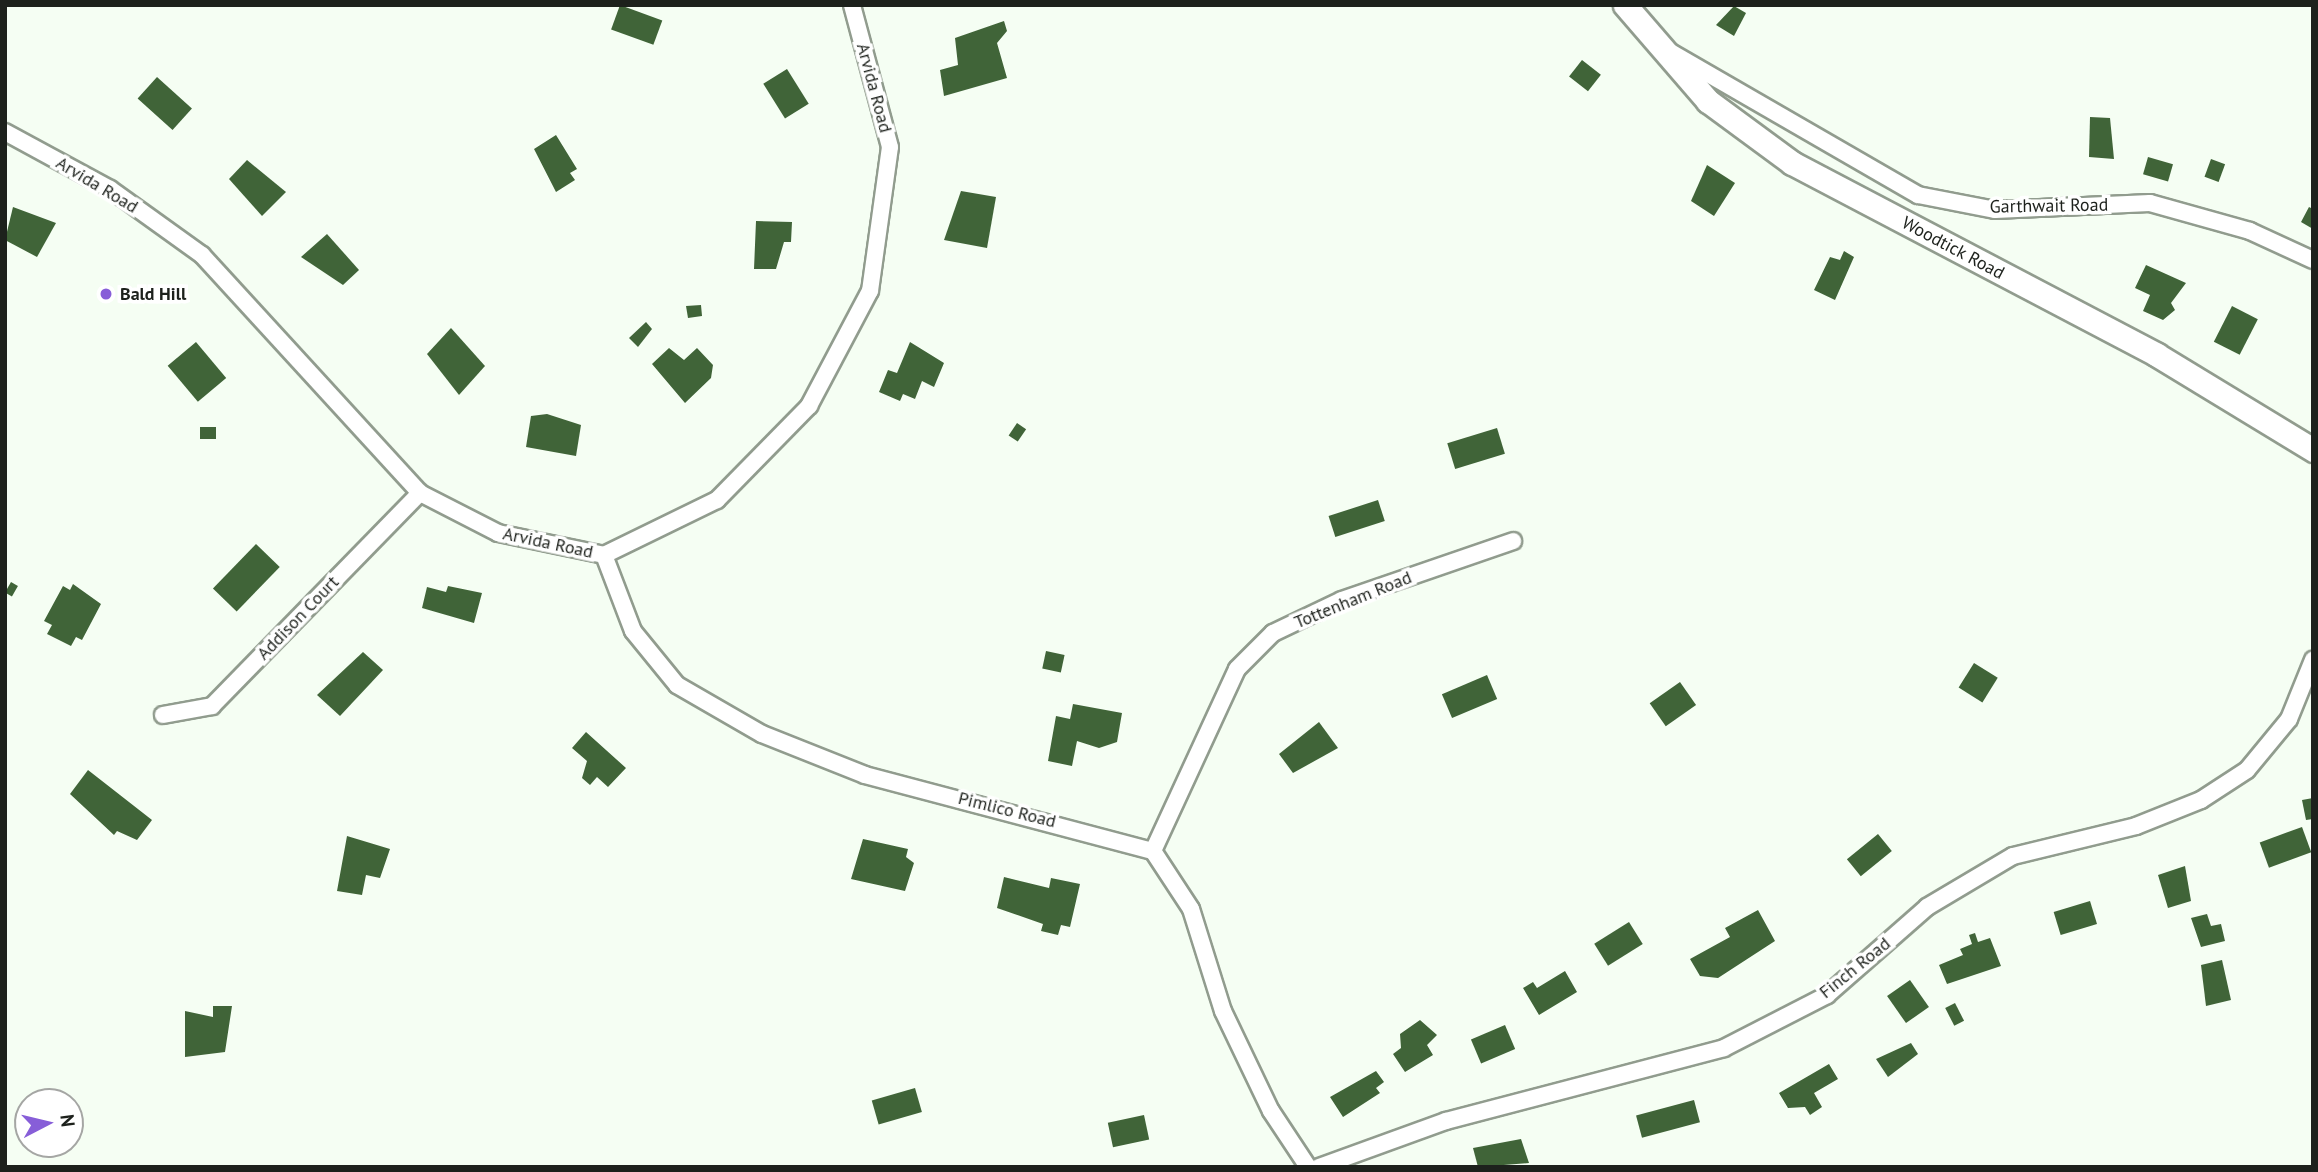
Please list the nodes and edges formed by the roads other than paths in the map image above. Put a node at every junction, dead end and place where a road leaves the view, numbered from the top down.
1 (852, 5) edge
2 (1625, 5) edge
3 (1649, 39) junction
4 (5, 132) edge
5 (2313, 260) edge
6 (2313, 450) edge
7 (420, 493) junction
8 (1513, 541) dead end
9 (604, 555) junction
10 (2313, 660) edge
11 (163, 715) dead end
12 (1153, 851) junction
13 (1308, 1167) edge
14 (1319, 1167) edge

1 - 9 street, Arvida Road
2 - 3 main road, Woodtick Road
3 - 5 street, Garthwait Road
3 - 6 main road, Woodtick Road
4 - 7 street, Arvida Road
7 - 9 street, Arvida Road
7 - 11 street, Addison Court
8 - 12 street, Tottenham Road
9 - 12 street, Pimlico Road
10 - 14 street, Finch Road
12 - 13 street

